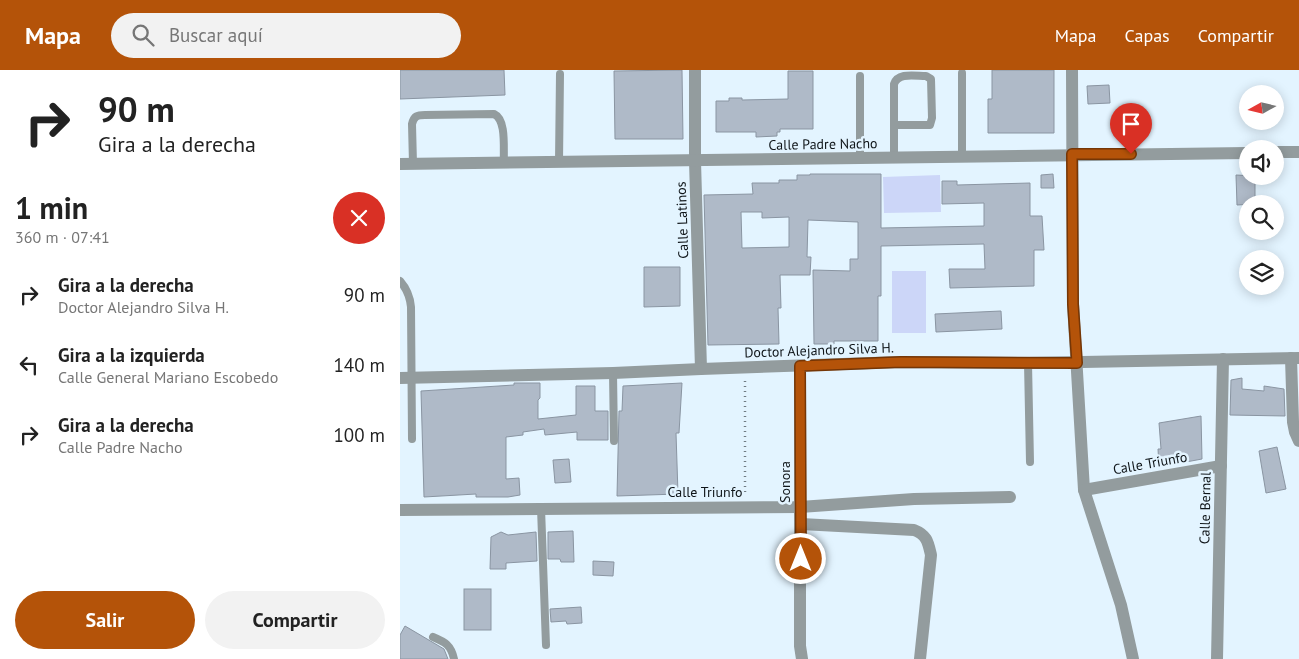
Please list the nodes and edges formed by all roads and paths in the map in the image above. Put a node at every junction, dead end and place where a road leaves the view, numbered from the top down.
1 (695, 70) edge
2 (1072, 70) edge
3 (962, 73) dead end
4 (560, 74) dead end
5 (860, 76) dead end
6 (894, 125) junction
7 (1284, 152) edge
8 (1299, 152) edge
9 (1239, 153) edge
10 (1072, 154) junction
11 (962, 156) junction
12 (860, 158) junction
13 (894, 158) junction
14 (695, 161) junction
15 (559, 162) junction
16 (504, 163) junction
17 (406, 164) edge
18 (400, 281) edge
19 (1295, 358) edge
20 (1223, 359) junction
21 (1077, 363) junction
22 (1028, 364) junction
23 (800, 366) junction
24 (744, 367) junction
25 (701, 369) junction
26 (613, 373) junction
27 (406, 378) edge
28 (412, 439) dead end
29 (614, 441) dead end
30 (1299, 441) edge
31 (1030, 462) dead end
32 (1221, 466) junction
33 (1084, 490) junction
34 (1010, 497) dead end
35 (745, 507) junction
36 (800, 507) junction
37 (541, 508) junction
38 (400, 510) edge
39 (801, 524) junction
40 (433, 637) dead end
41 (546, 645) dead end
42 (454, 659) edge
43 (802, 659) edge
44 (920, 659) edge
45 (1133, 659) edge
46 (1216, 659) edge

1 - 14 street, Calle Latinos
2 - 10 street
3 - 11 lane
4 - 15 lane
5 - 12 lane
6 - 6 lane
6 - 13 lane
7 - 8 street
9 - 10 street, Calle Padre Nacho
10 - 11 street, Calle Padre Nacho
10 - 21 street
11 - 13 street, Calle Padre Nacho
12 - 13 street, Calle Padre Nacho
12 - 14 street, Calle Padre Nacho
14 - 15 street, Calle Padre Nacho
14 - 25 street, Calle Latinos
15 - 16 street, Calle Padre Nacho
16 - 17 street, Calle Padre Nacho
16 - 17 lane
18 - 27 lane
19 - 20 street, Doctor Alejandro Silva H.
19 - 30 street
20 - 21 street, Doctor Alejandro Silva H.
20 - 32 street, Calle Bernal
21 - 22 street, Doctor Alejandro Silva H.
21 - 33 street
22 - 23 street, Doctor Alejandro Silva H.
22 - 31 lane
23 - 24 street, Doctor Alejandro Silva H.
23 - 36 street, Sonora
24 - 25 street, Doctor Alejandro Silva H.
24 - 35 path
25 - 26 street, Doctor Alejandro Silva H.
26 - 27 street, Doctor Alejandro Silva H.
26 - 29 lane
27 - 28 lane
32 - 33 street, Calle Triunfo
32 - 46 street, Calle Bernal
33 - 45 street
34 - 36 street, Calle Triunfo
35 - 36 street, Calle Triunfo
35 - 37 street, Calle Triunfo
36 - 39 street, Sonora
37 - 38 street, Calle Triunfo
37 - 41 lane
39 - 43 street, Sonora
39 - 44 street
40 - 42 lane

